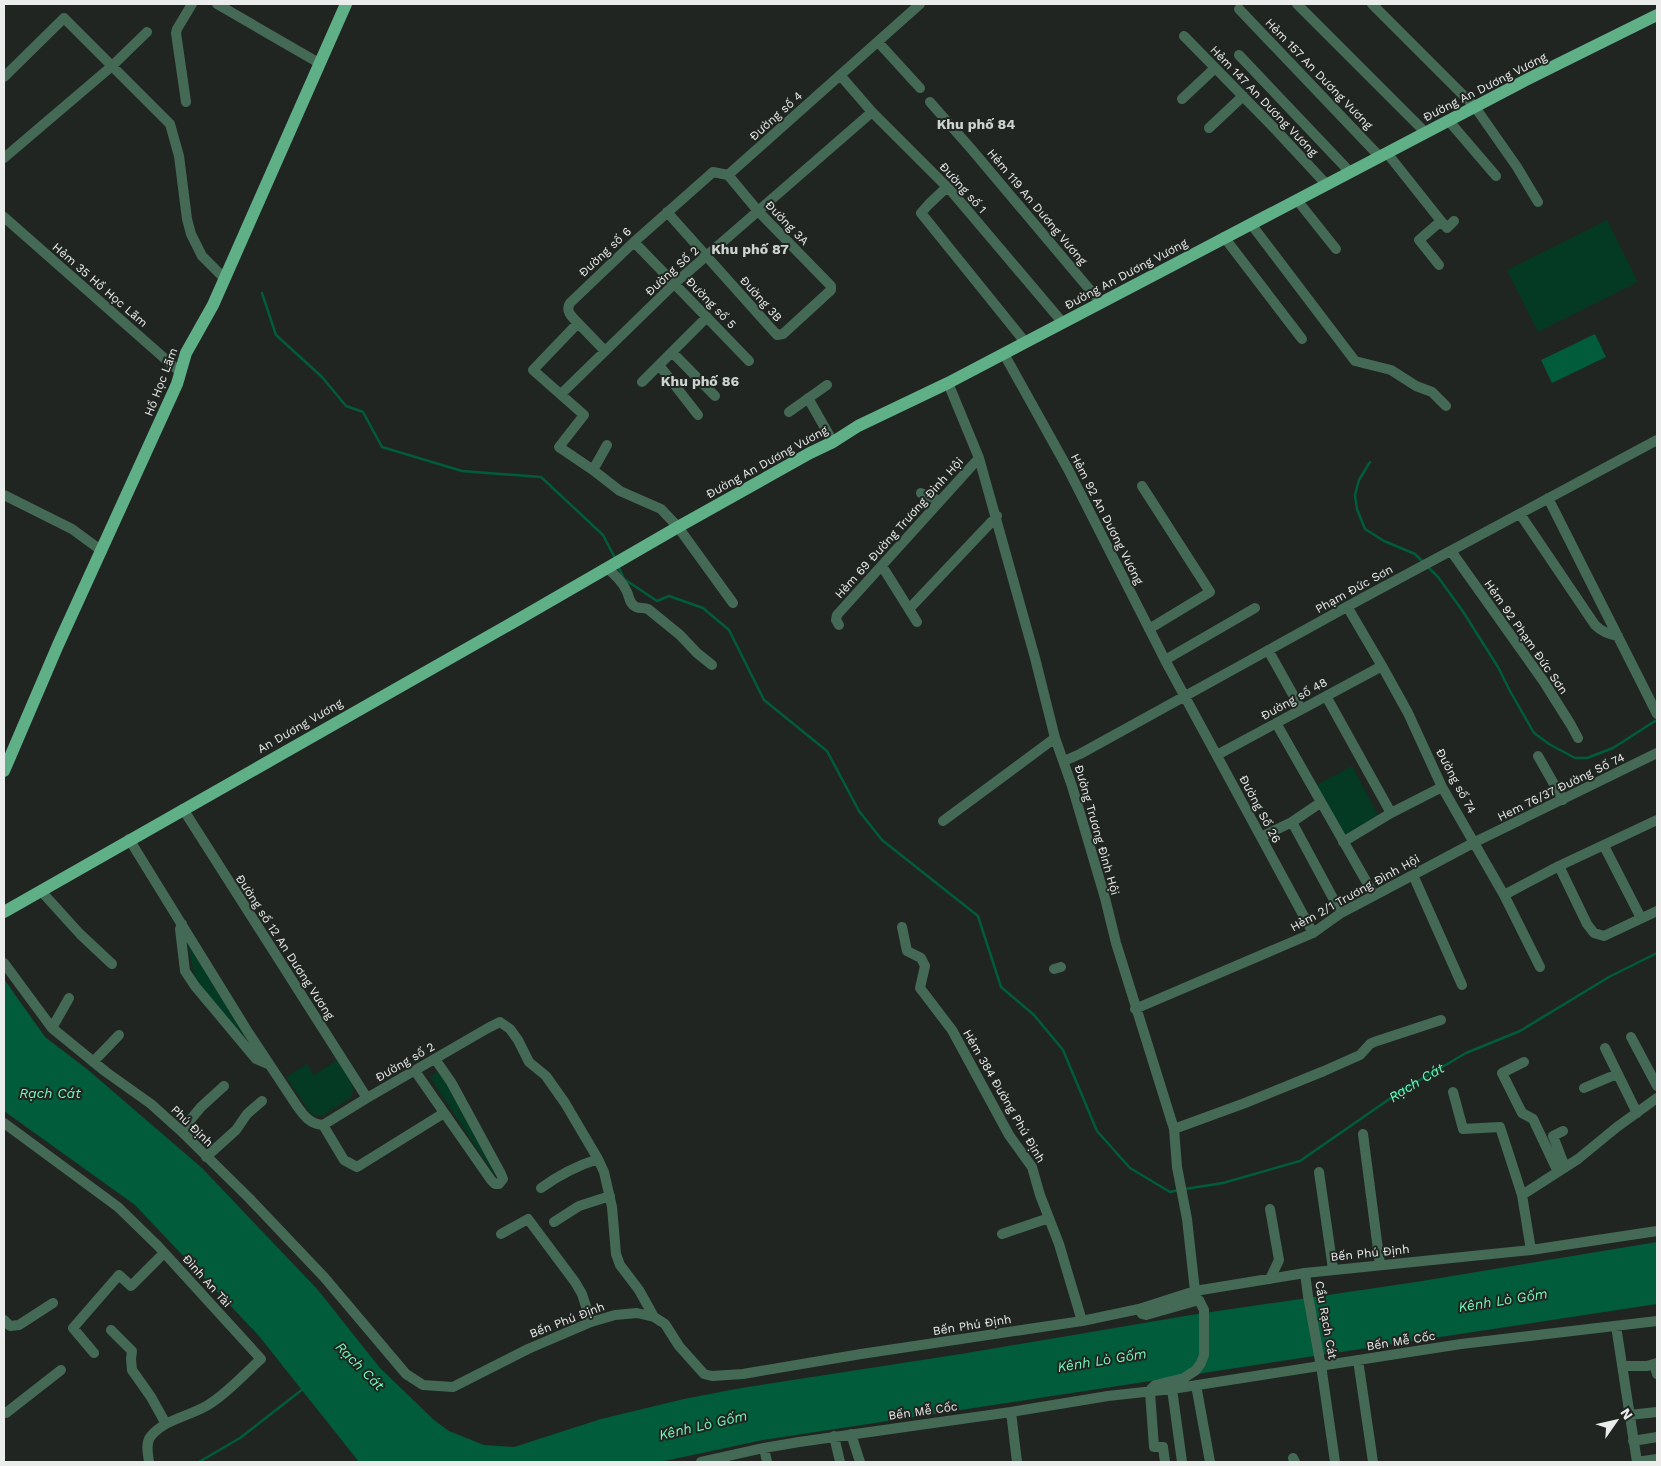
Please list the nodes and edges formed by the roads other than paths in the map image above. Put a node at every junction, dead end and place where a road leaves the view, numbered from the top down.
1 (192, 4) edge
2 (217, 4) edge
3 (346, 4) edge
4 (920, 4) edge
5 (1297, 4) edge
6 (1372, 4) edge
7 (1239, 9) dead end
8 (1657, 15) edge
9 (147, 32) dead end
10 (1184, 36) dead end
11 (878, 42) junction
12 (1239, 55) dead end
13 (319, 63) junction
14 (112, 66) junction
15 (1215, 68) junction
16 (840, 75) junction
17 (4, 77) edge
18 (920, 88) dead end
19 (1243, 96) junction
20 (1182, 99) dead end
21 (186, 102) dead end
22 (930, 102) dead end
23 (1475, 107) junction
24 (872, 112) junction
25 (1448, 120) junction
26 (1209, 128) dead end
27 (1426, 132) junction
28 (1383, 155) junction
29 (4, 158) edge
30 (1350, 172) junction
31 (728, 176) junction
32 (1496, 176) dead end
33 (1327, 185) junction
34 (947, 187) junction
35 (1297, 200) junction
36 (1538, 202) dead end
37 (758, 211) junction
38 (667, 212) junction
39 (4, 217) edge
40 (1441, 221) junction
41 (1454, 221) dead end
42 (1252, 224) junction
43 (1224, 238) junction
44 (634, 242) junction
45 (1336, 249) dead end
46 (706, 256) junction
47 (1439, 264) dead end
48 (224, 278) junction
49 (674, 284) junction
50 (1101, 303) junction
51 (707, 317) junction
52 (578, 323) junction
53 (1063, 323) junction
54 (777, 335) joint
55 (1302, 339) dead end
56 (1025, 342) junction
57 (605, 351) junction
58 (672, 352) junction
59 (1004, 354) junction
60 (749, 361) dead end
61 (658, 365) junction
62 (180, 372) junction
63 (642, 382) dead end
64 (948, 383) junction
65 (827, 385) dead end
66 (561, 394) junction
67 (715, 396) dead end
68 (808, 398) junction
69 (1446, 406) dead end
70 (789, 412) dead end
71 (698, 415) dead end
72 (1657, 440) edge
73 (833, 442) junction
74 (607, 445) dead end
75 (979, 458) junction
76 (593, 470) junction
77 (1142, 486) dead end
78 (921, 492) dead end
79 (4, 496) edge
80 (1548, 498) junction
81 (940, 501) junction
82 (1520, 514) junction
83 (997, 516) junction
84 (678, 527) junction
85 (102, 551) junction
86 (1451, 551) junction
87 (882, 566) junction
88 (609, 567) junction
89 (734, 603) dead end
90 (1255, 608) dead end
91 (1348, 608) junction
92 (909, 609) junction
93 (838, 620) dead end
94 (917, 622) dead end
95 (1149, 629) junction
96 (1618, 636) junction
97 (1268, 650) junction
98 (1165, 660) junction
99 (712, 665) dead end
100 (1382, 666) junction
101 (1184, 696) junction
102 (1326, 696) junction
103 (1301, 708) junction
104 (1657, 714) edge
105 (1276, 724) junction
106 (1056, 738) junction
107 (1578, 738) dead end
108 (1657, 753) edge
109 (1217, 755) junction
110 (1538, 756) dead end
111 (1064, 762) junction
112 (4, 771) edge
113 (1442, 787) junction
114 (1563, 800) junction
115 (1320, 803) junction
116 (183, 809) junction
117 (1391, 813) junction
118 (943, 822) dead end
119 (1292, 822) junction
120 (1656, 824) edge
121 (1262, 837) junction
122 (130, 840) junction
123 (1343, 842) junction
124 (1475, 842) junction
125 (1604, 846) junction
126 (1559, 866) junction
127 (1413, 875) junction
128 (41, 890) junction
129 (1374, 895) junction
130 (1504, 895) junction
131 (1657, 910) edge
132 (4, 912) edge
133 (1341, 913) junction
134 (1641, 918) junction
135 (182, 924) junction
136 (902, 927) dead end
137 (1312, 933) junction
138 (112, 964) dead end
139 (5, 967) edge
140 (1540, 967) dead end
141 (1462, 985) dead end
142 (69, 998) dead end
143 (1135, 1009) junction
144 (1441, 1020) dead end
145 (52, 1028) junction
146 (119, 1035) dead end
147 (1631, 1037) dead end
148 (1605, 1048) dead end
149 (435, 1059) junction
150 (93, 1062) junction
151 (1524, 1062) dead end
152 (270, 1065) junction
153 (415, 1071) junction
154 (1617, 1074) junction
155 (224, 1086) dead end
156 (1657, 1086) edge
157 (1584, 1088) dead end
158 (1452, 1092) dead end
159 (367, 1098) junction
160 (1657, 1098) edge
161 (262, 1101) dead end
162 (444, 1113) junction
163 (1637, 1113) junction
164 (4, 1122) edge
165 (323, 1125) junction
166 (1174, 1129) junction
167 (181, 1131) junction
168 (1563, 1131) dead end
169 (1363, 1134) dead end
170 (206, 1157) junction
171 (598, 1159) junction
172 (1561, 1170) junction
173 (1319, 1172) dead end
174 (541, 1188) dead end
175 (1522, 1195) junction
176 (610, 1196) junction
177 (1270, 1209) dead end
178 (1049, 1218) junction
179 (554, 1222) dead end
180 (1657, 1231) edge
181 (501, 1234) dead end
182 (1002, 1234) dead end
183 (1530, 1250) junction
184 (164, 1253) junction
185 (1380, 1265) junction
186 (1333, 1270) junction
187 (1306, 1273) junction
188 (1270, 1279) junction
189 (1195, 1291) junction
190 (53, 1303) dead end
191 (1139, 1309) junction
192 (358, 1315) joint
193 (654, 1317) junction
194 (4, 1320) edge
195 (1082, 1321) junction
196 (1657, 1321) edge
197 (592, 1322) junction
198 (1616, 1326) junction
199 (112, 1330) dead end
200 (94, 1353) dead end
201 (1358, 1360) junction
202 (1622, 1366) junction
203 (1656, 1367) edge
204 (61, 1370) dead end
205 (1196, 1385) junction
206 (1170, 1386) junction
207 (1150, 1392) junction
208 (1011, 1412) junction
209 (1657, 1412) edge
210 (6, 1413) dead end
211 (1630, 1415) junction
212 (166, 1424) junction
213 (851, 1434) junction
214 (834, 1436) junction
215 (1657, 1437) edge
216 (1634, 1441) junction
217 (764, 1448) junction
218 (1657, 1458) edge
219 (149, 1462) edge
220 (701, 1462) edge
221 (767, 1462) edge
222 (840, 1462) edge
223 (860, 1462) edge
224 (1017, 1462) edge
225 (1165, 1462) edge
226 (1182, 1462) edge
227 (1210, 1462) edge
228 (1335, 1462) edge
229 (1373, 1462) edge
230 (1637, 1462) edge

1 - 21 street
2 - 13 street
3 - 13 main road, Hồ Học Lãm
4 - 11 street, Đường số 4
5 - 27 street
6 - 23 street
7 - 28 street, Hẻm 157 An Dương Vương
8 - 23 main road, Đường An Dương Vương
9 - 14 street
10 - 15 street, Hẻm 147 An Dương Vương
11 - 16 street, Đường số 4
11 - 18 street
12 - 30 street
13 - 48 main road, Hồ Học Lãm
14 - 17 street
14 - 29 street
14 - 48 street
15 - 19 street, Hẻm 147 An Dương Vương
15 - 20 street
16 - 24 street, Đường số 1
16 - 31 street, Đường số 4
19 - 26 street
19 - 33 street, Hẻm 147 An Dương Vương
22 - 50 street, Hẻm 119 An Dương Vương
23 - 25 main road, Đường An Dương Vương
23 - 36 street
24 - 34 street, Đường số 1
24 - 37 street, Đường Số 2
25 - 27 main road, Đường An Dương Vương
25 - 32 street
27 - 28 main road, Đường An Dương Vương
28 - 30 main road, Đường An Dương Vương
28 - 40 street, Hẻm 157 An Dương Vương
30 - 33 main road, Đường An Dương Vương
31 - 37 street, Đường 3A
31 - 38 street, Đường số 6
33 - 35 main road, Đường An Dương Vương
34 - 53 street, Đường số 1
34 - 56 street
35 - 42 main road, Đường An Dương Vương
35 - 45 street
37 - 46 street, Đường Số 2
37 - 54 street, Đường 3A
38 - 44 street, Đường số 6
38 - 46 street, Đường 3B
39 - 62 street, Hẻm 35 Hồ Học Lãm
40 - 41 street
40 - 47 street
42 - 43 main road, Đường An Dương Vương
42 - 69 street
43 - 50 main road, Đường An Dương Vương
43 - 55 street
44 - 49 street, Đường số 5
44 - 52 street, Đường số 6
46 - 49 street, Đường Số 2
46 - 54 street, Đường 3B
48 - 62 main road, Hồ Học Lãm
49 - 51 street, Đường số 5
49 - 57 street, Đường Số 2
50 - 53 main road, Đường An Dương Vương
51 - 58 street
51 - 60 street, Đường số 5
52 - 57 street
52 - 66 street
53 - 56 main road, Đường An Dương Vương
56 - 59 main road, Đường An Dương Vương
57 - 66 street, Đường Số 2
58 - 61 street
58 - 67 street
59 - 64 main road, Đường An Dương Vương
59 - 95 street, Hẻm 92 An Dương Vương
61 - 63 street
61 - 71 street
62 - 85 main road, Hồ Học Lãm
64 - 73 main road, Đường An Dương Vương
64 - 75 street, Đường Trương Đình Hội
65 - 68 street
66 - 76 street
68 - 70 street
68 - 73 street
72 - 80 street, Phạm Đức Sơn
73 - 84 main road, Đường An Dương Vương
74 - 76 street
75 - 81 street, Hẻm 69 Đường Trương Đình Hội
75 - 83 street, Đường Trương Đình Hội
76 - 84 street
77 - 95 street
78 - 81 street
79 - 85 street
80 - 82 street, Phạm Đức Sơn
80 - 96 street
81 - 87 street, Hẻm 69 Đường Trương Đình Hội
82 - 86 street, Phạm Đức Sơn
82 - 96 street
83 - 92 street
83 - 106 street, Đường Trương Đình Hội
84 - 88 main road, Đường An Dương Vương
84 - 89 street
85 - 112 main road, Hồ Học Lãm
86 - 91 street, Phạm Đức Sơn
86 - 107 street, Hẻm 92 Phạm Đức Sơn
87 - 92 street
87 - 93 street, Hẻm 69 Đường Trương Đình Hội
88 - 99 street
88 - 116 main road, An Dương Vương
90 - 98 street
91 - 97 street, Phạm Đức Sơn
91 - 100 street, Đường số 74
92 - 94 street
95 - 98 street, Hẻm 92 An Dương Vương
96 - 104 street
97 - 101 street, Phạm Đức Sơn
97 - 103 street, Đường số 48
98 - 101 street, Hẻm 92 An Dương Vương
100 - 102 street, Đường số 48
100 - 113 street, Đường số 74
101 - 109 street, Đường Số 26
101 - 111 street, Phạm Đức Sơn
102 - 103 street, Đường số 48
102 - 117 street
103 - 105 street, Đường số 48
105 - 109 street, Đường số 48
105 - 115 street
106 - 111 street, Đường Trương Đình Hội
106 - 118 street
108 - 114 street, Hem 76/37 Đường Số 74
109 - 121 street, Đường Số 26
110 - 114 street
111 - 143 street, Đường Trương Đình Hội
113 - 117 street
113 - 124 street, Đường số 74
114 - 124 street, Hem 76/37 Đường Số 74
115 - 119 street
115 - 123 street
116 - 122 main road, An Dương Vương
116 - 159 street, Đường số 12 An Dương Vương
117 - 123 street
119 - 121 street
119 - 133 street
120 - 125 street
121 - 137 street, Đường Số 26
122 - 128 main road, An Dương Vương
122 - 135 street
123 - 129 street
124 - 127 street, Hẻm 2/1 Trương Đình Hội
124 - 130 street, Đường số 74
125 - 126 street
125 - 134 street
126 - 130 street
126 - 134 street
127 - 129 street, Hẻm 2/1 Trương Đình Hội
127 - 141 street
128 - 132 main road, An Dương Vương
128 - 138 street
129 - 133 street, Hẻm 2/1 Trương Đình Hội
130 - 140 street, Đường số 74
131 - 134 street
133 - 137 street, Hẻm 2/1 Trương Đình Hội
135 - 152 street
135 - 152 street
136 - 178 street, Hẻm 384 Đường Phú Định
137 - 143 street, Hẻm 2/1 Trương Đình Hội
139 - 145 street, Phú Định
142 - 145 street
143 - 166 street, Đường Trương Đình Hội
144 - 166 street
145 - 150 street, Phú Định
146 - 150 street
147 - 156 street
148 - 154 street
149 - 153 street, Đường số 2
149 - 162 street
149 - 171 street, Đường số 2
150 - 167 street, Phú Định
151 - 172 street
152 - 165 street
153 - 159 street, Đường số 2
153 - 162 street
154 - 157 street
154 - 163 street
155 - 167 street
158 - 175 street
159 - 165 street, Đường số 2
160 - 163 street
161 - 170 street
162 - 165 street
163 - 172 street
164 - 184 street, Đình An Tài
166 - 189 street, Đường Trương Đình Hội
167 - 170 street, Phú Định
168 - 172 street
169 - 185 street
170 - 192 street, Phú Định
171 - 174 street
171 - 176 street
172 - 175 street
173 - 186 street
175 - 183 street
176 - 179 street
176 - 193 street
177 - 188 street
178 - 182 street
178 - 195 street, Hẻm 384 Đường Phú Định
180 - 183 street, Bến Phú Định
181 - 197 street
183 - 185 street, Bến Phú Định
184 - 200 street
184 - 212 street, Đình An Tài
185 - 186 street, Bến Phú Định
186 - 187 street, Bến Phú Định
187 - 188 street, Bến Phú Định
187 - 228 street, Cầu Rạch Cát, bridge
188 - 189 street, Bến Phú Định
189 - 191 street, Bến Phú Định
190 - 194 street
191 - 195 street, Bến Phú Định
191 - 206 street
192 - 197 street, Bến Phú Định
193 - 195 street, Bến Phú Định
193 - 197 street, Bến Phú Định
196 - 198 street, Bến Mễ Cốc
198 - 201 street, Bến Mễ Cốc
198 - 202 street
199 - 212 street
201 - 205 street, Bến Mễ Cốc
201 - 229 street
202 - 203 street
202 - 211 street
204 - 210 street
205 - 206 street, Bến Mễ Cốc
205 - 227 street
206 - 207 street, Bến Mễ Cốc
206 - 226 street
207 - 208 street, Bến Mễ Cốc
207 - 225 street
208 - 213 street, Bến Mễ Cốc
208 - 224 street
209 - 211 street
211 - 216 street
212 - 219 street, Đình An Tài
213 - 214 street, Bến Mễ Cốc
213 - 223 street
214 - 217 street, Bến Mễ Cốc
214 - 222 street
215 - 216 street
216 - 230 street
217 - 220 street, Bến Mễ Cốc
217 - 221 street
218 - 230 street

